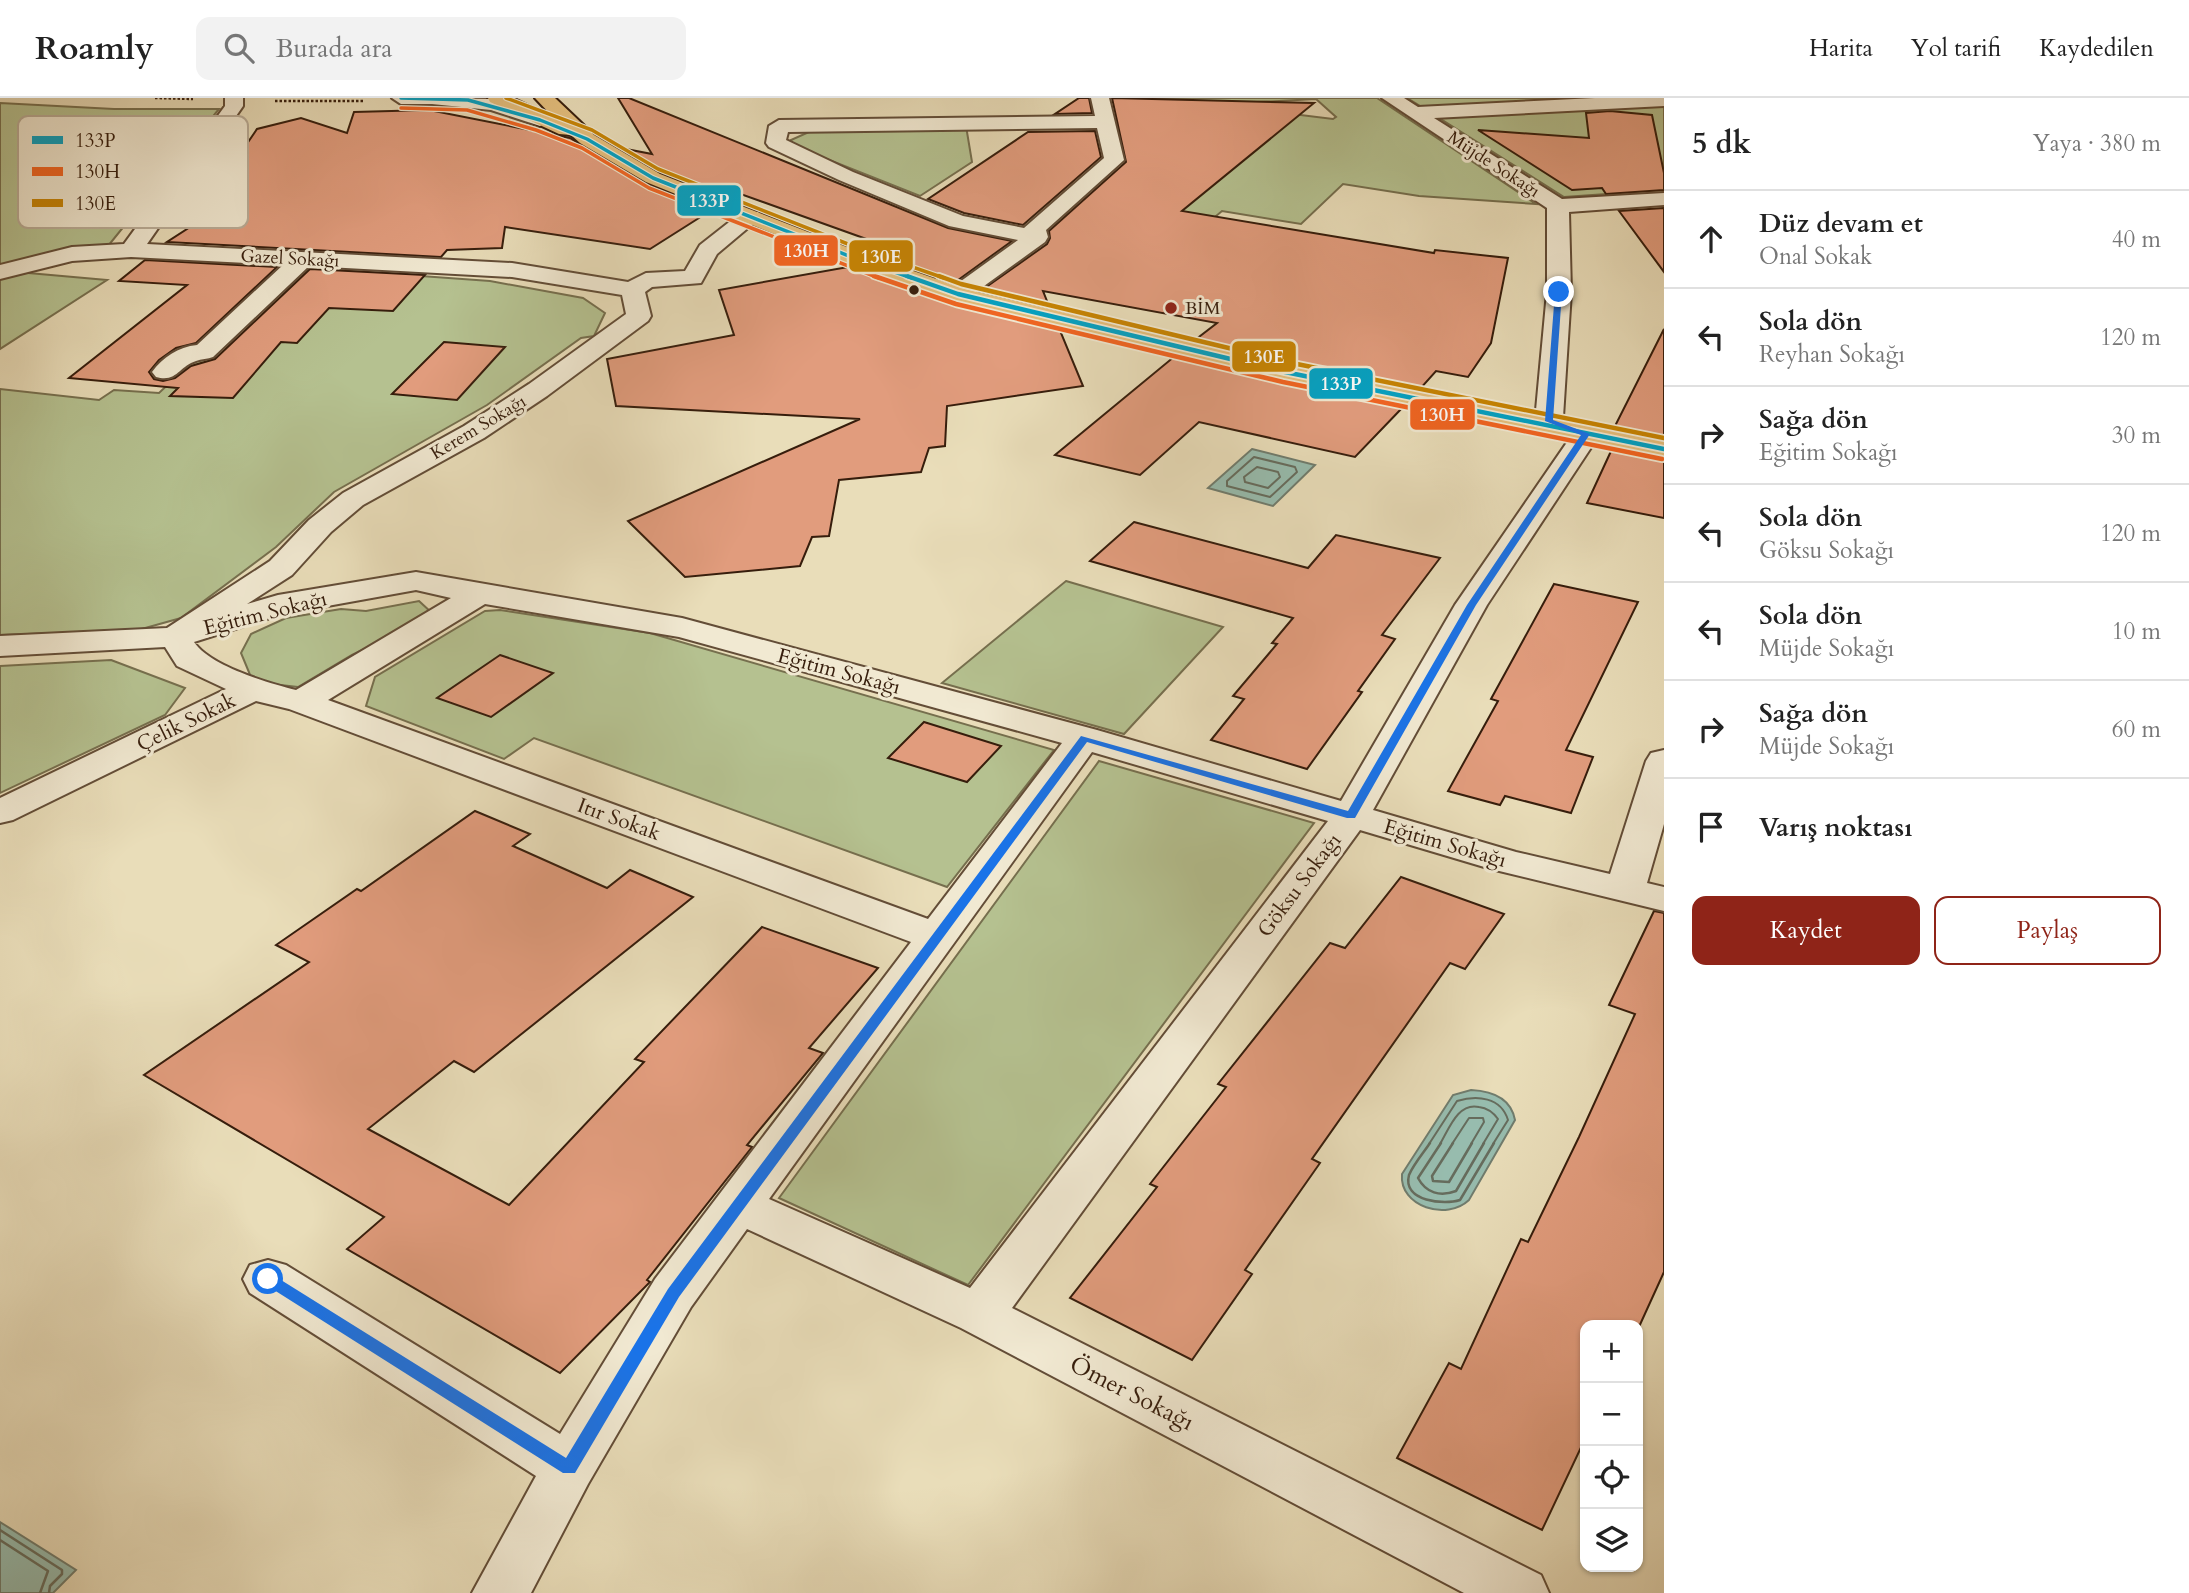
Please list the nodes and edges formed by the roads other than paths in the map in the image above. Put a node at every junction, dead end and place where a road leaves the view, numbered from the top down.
1 (234, 98) edge
2 (401, 98) edge
3 (461, 98) edge
4 (497, 98) edge
5 (544, 98) edge
6 (1100, 98) edge
7 (1391, 98) edge
8 (436, 99) edge
9 (1664, 100) edge
10 (1415, 113) junction
11 (227, 116) edge
12 (540, 120) junction
13 (1104, 122) junction
14 (587, 139) junction
15 (1664, 198) edge
16 (1558, 206) junction
17 (750, 217) junction
18 (147, 228) edge
19 (1037, 237) junction
20 (131, 250) junction
21 (304, 258) junction
22 (0, 272) edge
23 (633, 290) junction
24 (958, 294) junction
25 (165, 372) dead end
26 (1586, 434) junction
27 (1664, 449) edge
28 (480, 594) junction
29 (175, 637) junction
30 (0, 646) edge
31 (253, 689) junction
32 (301, 702) junction
33 (1084, 738) junction
34 (1664, 761) edge
35 (0, 812) edge
36 (1351, 816) junction
37 (1625, 890) junction
38 (1664, 899) edge
39 (937, 937) junction
40 (738, 1205) junction
41 (268, 1279) dead end
42 (979, 1314) junction
43 (569, 1468) junction
44 (501, 1593) edge
45 (1520, 1593) edge

1 - 11 street
2 - 8 street
3 - 8 street
4 - 12 main road
5 - 14 main road
6 - 13 street
7 - 10 street, Müjde Sokağı
8 - 12 street
9 - 10 street
10 - 16 street, Müjde Sokağı
12 - 14 main road
13 - 19 street
13 - 19 street
14 - 17 main road
15 - 16 street
16 - 26 street, Müjde Sokağı
17 - 23 street
17 - 24 main road
18 - 20 street
19 - 24 street
20 - 21 street, Gazel Sokağı
20 - 22 street, Gazel Sokağı
21 - 23 street, Gazel Sokağı
21 - 25 street
23 - 29 street, Kerem Sokağı
24 - 26 main road
26 - 27 main road
26 - 36 street, Göksu Sokağı
28 - 29 street, Eğitim Sokağı
28 - 32 street
28 - 33 street, Eğitim Sokağı
29 - 30 street, Eğitim Sokağı
29 - 31 street
31 - 32 street, Çelik Sokak
31 - 35 street, Çelik Sokak
32 - 39 street, Itır Sokak
33 - 36 street, Eğitim Sokağı
33 - 39 street
34 - 37 street
36 - 37 street, Eğitim Sokağı
36 - 42 street, Göksu Sokağı
37 - 38 street, Eğitim Sokağı
39 - 40 street
40 - 42 street, Ömer Sokağı
40 - 43 street
41 - 43 street
42 - 45 street, Ömer Sokağı
43 - 44 street

